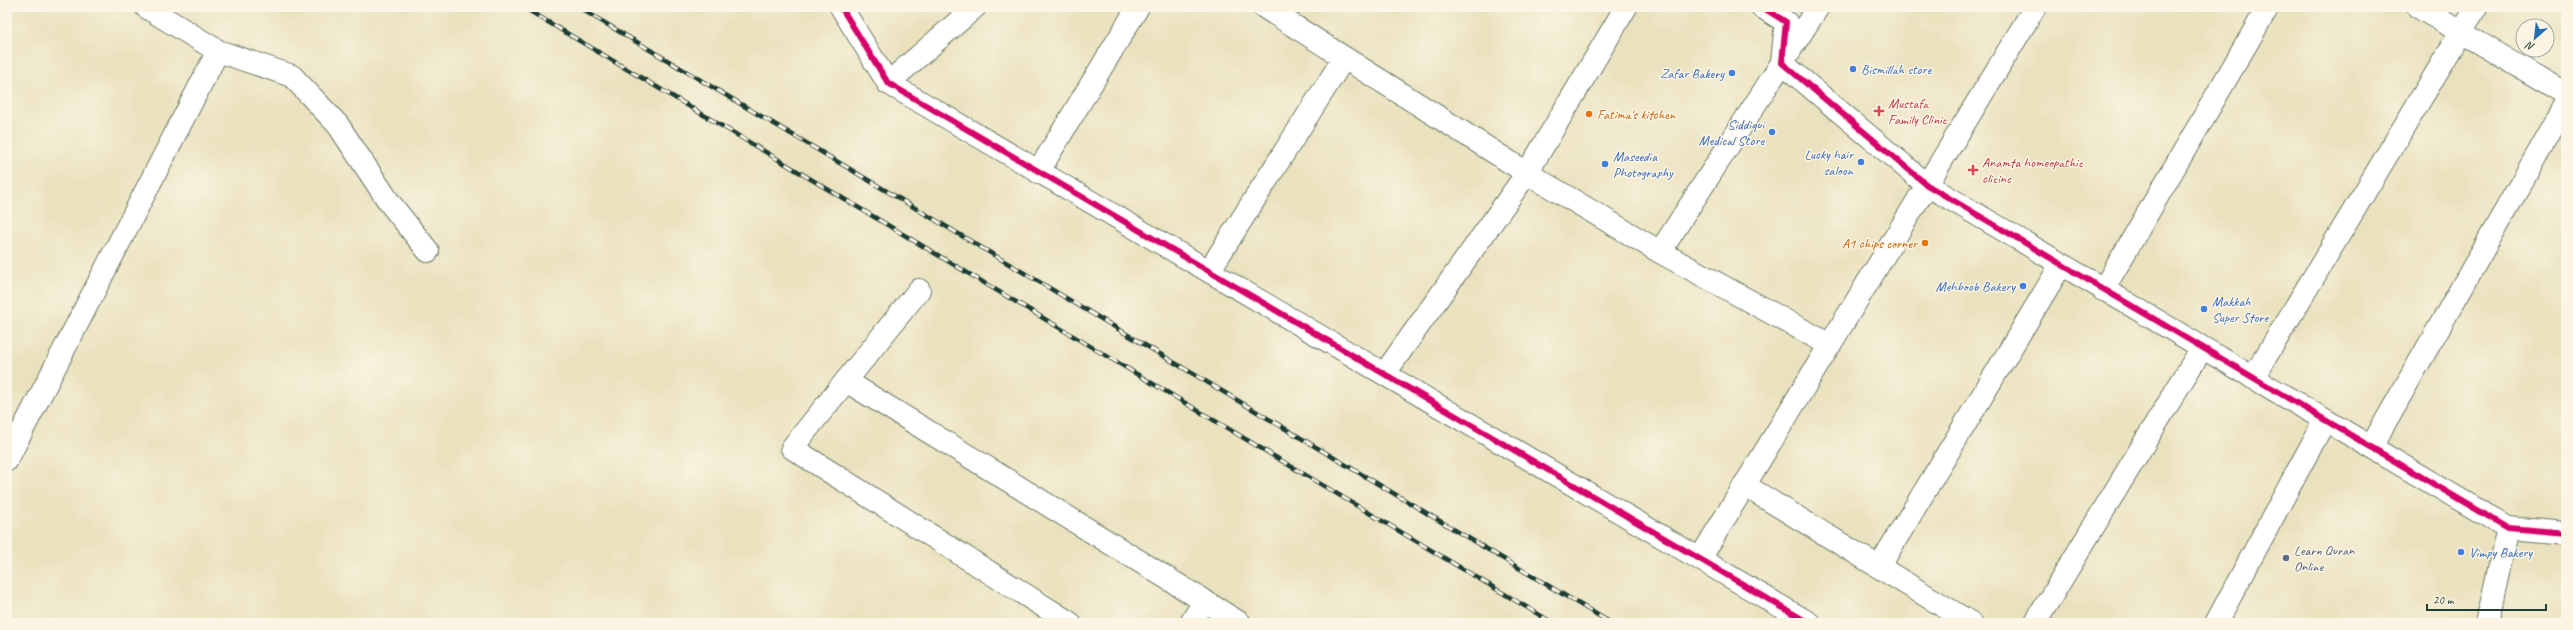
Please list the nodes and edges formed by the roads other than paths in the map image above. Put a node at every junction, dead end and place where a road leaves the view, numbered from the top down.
1 (146, 7) edge
2 (841, 7) edge
3 (975, 7) edge
4 (1138, 7) edge
5 (1264, 7) edge
6 (1626, 7) edge
7 (1762, 7) edge
8 (1818, 7) edge
9 (2035, 7) edge
10 (2268, 7) edge
11 (2418, 7) edge
12 (2476, 7) edge
13 (2460, 33) junction
14 (218, 51) junction
15 (1344, 58) junction
16 (1782, 63) junction
17 (888, 83) junction
18 (2566, 94) edge
19 (2566, 104) edge
20 (1038, 172) junction
21 (1527, 174) junction
22 (1927, 185) junction
23 (428, 251) dead end
24 (1660, 252) junction
25 (2061, 265) junction
26 (1209, 271) junction
27 (919, 290) dead end
28 (2103, 290) junction
29 (1830, 345) junction
30 (2202, 348) junction
31 (1385, 373) junction
32 (2253, 378) junction
33 (846, 381) junction
34 (2325, 420) junction
35 (2371, 447) junction
36 (7, 460) edge
37 (1744, 485) junction
38 (2508, 528) junction
39 (2566, 533) edge
40 (1700, 557) junction
41 (1879, 567) junction
42 (1204, 601) junction
43 (1070, 623) edge
44 (1191, 623) edge
45 (1240, 623) edge
46 (1809, 623) edge
47 (1971, 623) edge
48 (2035, 623) edge
49 (2216, 623) edge
50 (2487, 623) edge

1 - 14 street
2 - 17 street
3 - 17 street
4 - 20 street
5 - 15 street
6 - 21 street
7 - 16 street
8 - 16 street
9 - 22 street
10 - 28 street
11 - 13 street
12 - 13 street
13 - 18 street
13 - 32 street
14 - 23 street
14 - 36 street
15 - 21 street
15 - 26 street
16 - 22 street
16 - 24 street
17 - 20 street
19 - 35 street
20 - 26 street
21 - 24 street
21 - 31 street
22 - 25 street
22 - 29 street
24 - 29 street
25 - 28 street
25 - 41 street
26 - 31 street
27 - 33 street
28 - 30 street
29 - 37 street
30 - 32 street
30 - 48 street
31 - 40 street
32 - 34 street
33 - 42 street
33 - 43 street
34 - 35 street
34 - 49 street
35 - 38 street
37 - 40 street
37 - 41 street
38 - 39 street
38 - 50 street
40 - 46 street
41 - 47 street
42 - 44 street
42 - 45 street

